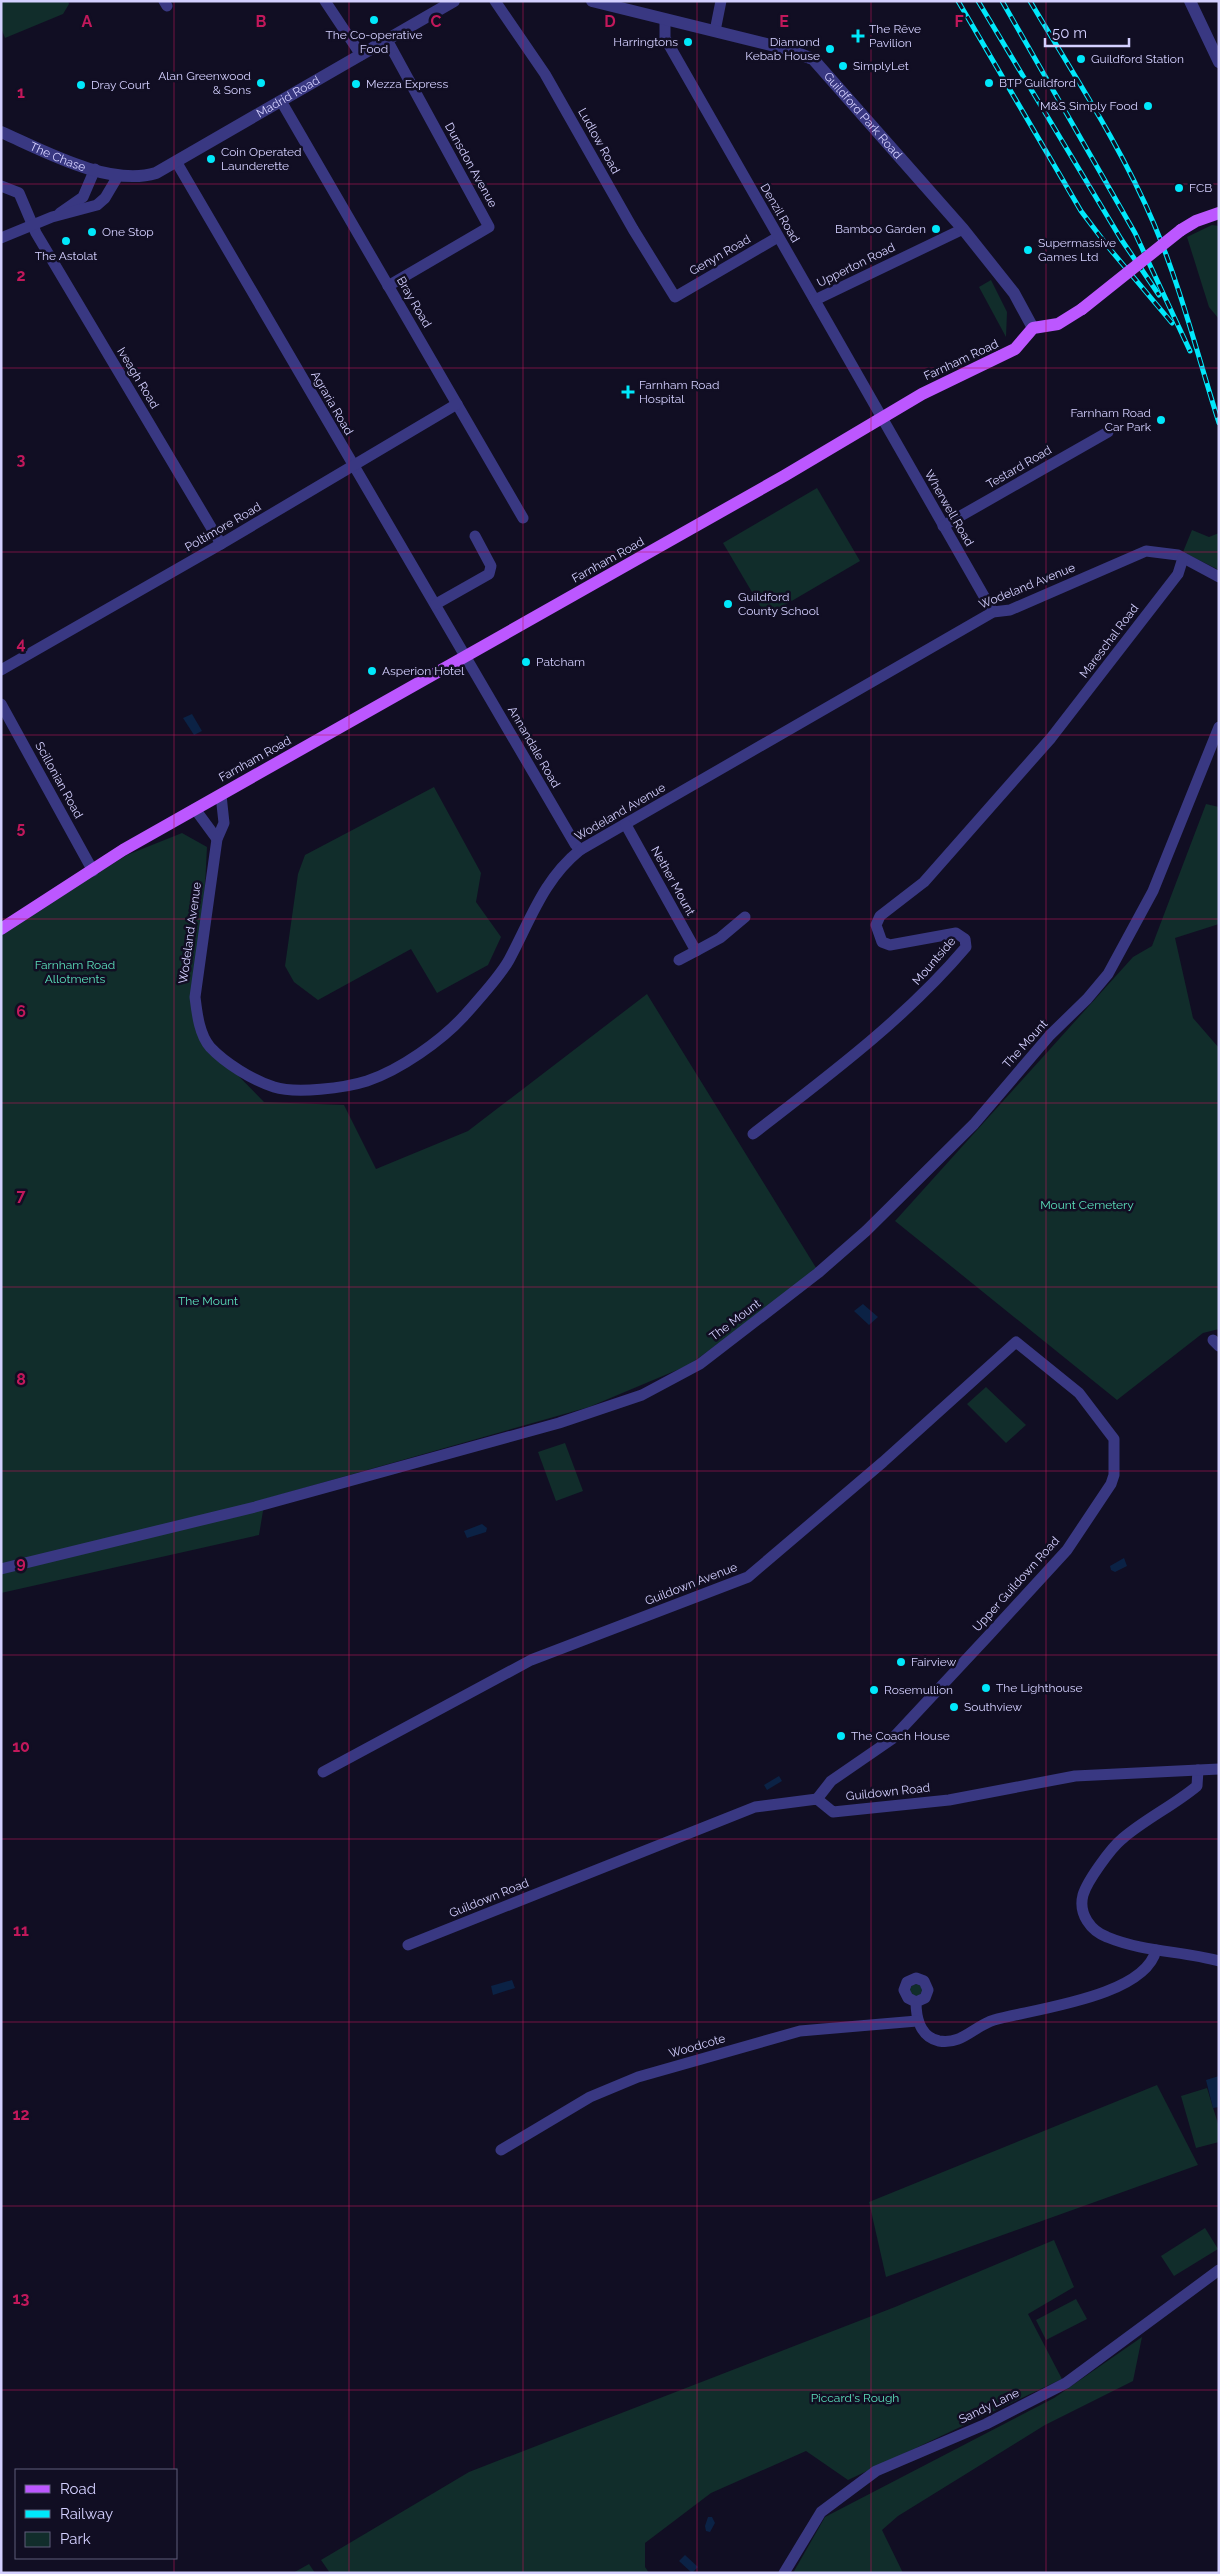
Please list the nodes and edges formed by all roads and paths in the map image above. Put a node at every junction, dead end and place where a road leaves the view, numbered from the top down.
1 (325, 1) edge
2 (454, 1) edge
3 (495, 1) edge
4 (593, 1) edge
5 (721, 1) edge
6 (1190, 1) edge
7 (665, 20) junction
8 (715, 31) junction
9 (387, 40) junction
10 (361, 55) junction
11 (1219, 62) edge
12 (281, 101) junction
13 (1, 132) edge
14 (177, 163) junction
15 (95, 170) junction
16 (118, 176) junction
17 (1, 186) edge
18 (1218, 214) edge
19 (52, 217) junction
20 (33, 225) junction
21 (963, 229) junction
22 (778, 237) junction
23 (1, 238) edge
24 (388, 286) junction
25 (675, 297) joint
26 (815, 300) junction
27 (1033, 328) junction
28 (457, 404) junction
29 (882, 417) junction
30 (1108, 432) dead end
31 (352, 466) junction
32 (523, 518) dead end
33 (943, 526) junction
34 (475, 536) dead end
35 (221, 544) junction
36 (1183, 558) junction
37 (1219, 577) edge
38 (436, 604) junction
39 (993, 612) junction
40 (465, 657) junction
41 (2, 667) edge
42 (1, 704) edge
43 (1219, 727) edge
44 (1051, 738) joint
45 (221, 794) junction
46 (195, 809) junction
47 (626, 825) junction
48 (217, 839) junction
49 (580, 850) junction
50 (93, 870) junction
51 (745, 917) dead end
52 (1, 928) edge
53 (696, 951) junction
54 (678, 960) dead end
55 (753, 1134) dead end
56 (1016, 1342) joint
57 (1, 1569) edge
58 (1219, 1769) edge
59 (1198, 1770) junction
60 (323, 1772) dead end
61 (818, 1799) junction
62 (408, 1945) dead end
63 (1156, 1950) junction
64 (1219, 1961) edge
65 (916, 2002) dead end
66 (917, 2021) junction
67 (501, 2150) dead end
68 (1219, 2270) edge
69 (784, 2573) edge

1 - 10 street
2 - 9 street, Madrid Road
3 - 25 street, Ludlow Road
4 - 7 street, Guildford Park Road
5 - 8 street
6 - 11 street
7 - 8 street, Guildford Park Road
7 - 22 street, Denzil Road
8 - 21 street, Guildford Park Road
9 - 10 street, Madrid Road
9 - 24 street, Dunsdon Avenue
10 - 12 street, Madrid Road
12 - 14 street, Madrid Road
12 - 24 street, Bray Road
13 - 15 street, The Chase
14 - 16 street, Madrid Road
14 - 31 street, Agraria Road
15 - 16 street, The Chase
15 - 19 street
16 - 19 street
17 - 20 street, Iveagh Road
18 - 27 main road, bridge
19 - 20 street
20 - 23 street
20 - 35 street, Iveagh Road
21 - 26 street, Upperton Road
21 - 27 street, Guildford Park Road
22 - 25 street, Genyn Road
22 - 26 street, Denzil Road
24 - 28 street, Bray Road
26 - 29 street, Denzil Road
27 - 29 main road, Farnham Road
28 - 31 street, Poltimore Road
28 - 32 street, Bray Road
29 - 33 street, Wherwell Road
29 - 40 main road, Farnham Road
30 - 33 street, Testard Road
31 - 35 street, Poltimore Road
31 - 38 street, Agraria Road
33 - 39 street, Wherwell Road
34 - 38 street
35 - 41 street, Poltimore Road
36 - 37 street, Wodeland Avenue
36 - 39 street, Wodeland Avenue
36 - 44 street, Mareschal Road
38 - 40 street, Agraria Road
39 - 47 street, Wodeland Avenue
40 - 45 main road, Farnham Road
40 - 49 street, Annandale Road
42 - 50 street, Scillonian Road
43 - 57 street, The Mount
44 - 55 street, Mountside
45 - 46 main road, Farnham Road
45 - 48 street, Wodeland Avenue
46 - 48 street
46 - 50 main road, Farnham Road
47 - 49 street, Wodeland Avenue
47 - 53 street, Nether Mount
48 - 49 street, Wodeland Avenue
50 - 52 main road, Farnham Road
51 - 53 street
53 - 54 street
56 - 60 street, Guildown Avenue
56 - 61 street, Upper Guildown Road
58 - 59 street, Guildown Road
59 - 61 street, Guildown Road
59 - 63 street
61 - 62 street, Guildown Road
63 - 64 street
63 - 66 street
65 - 66 street
66 - 67 street, Woodcote
68 - 69 street, Sandy Lane

